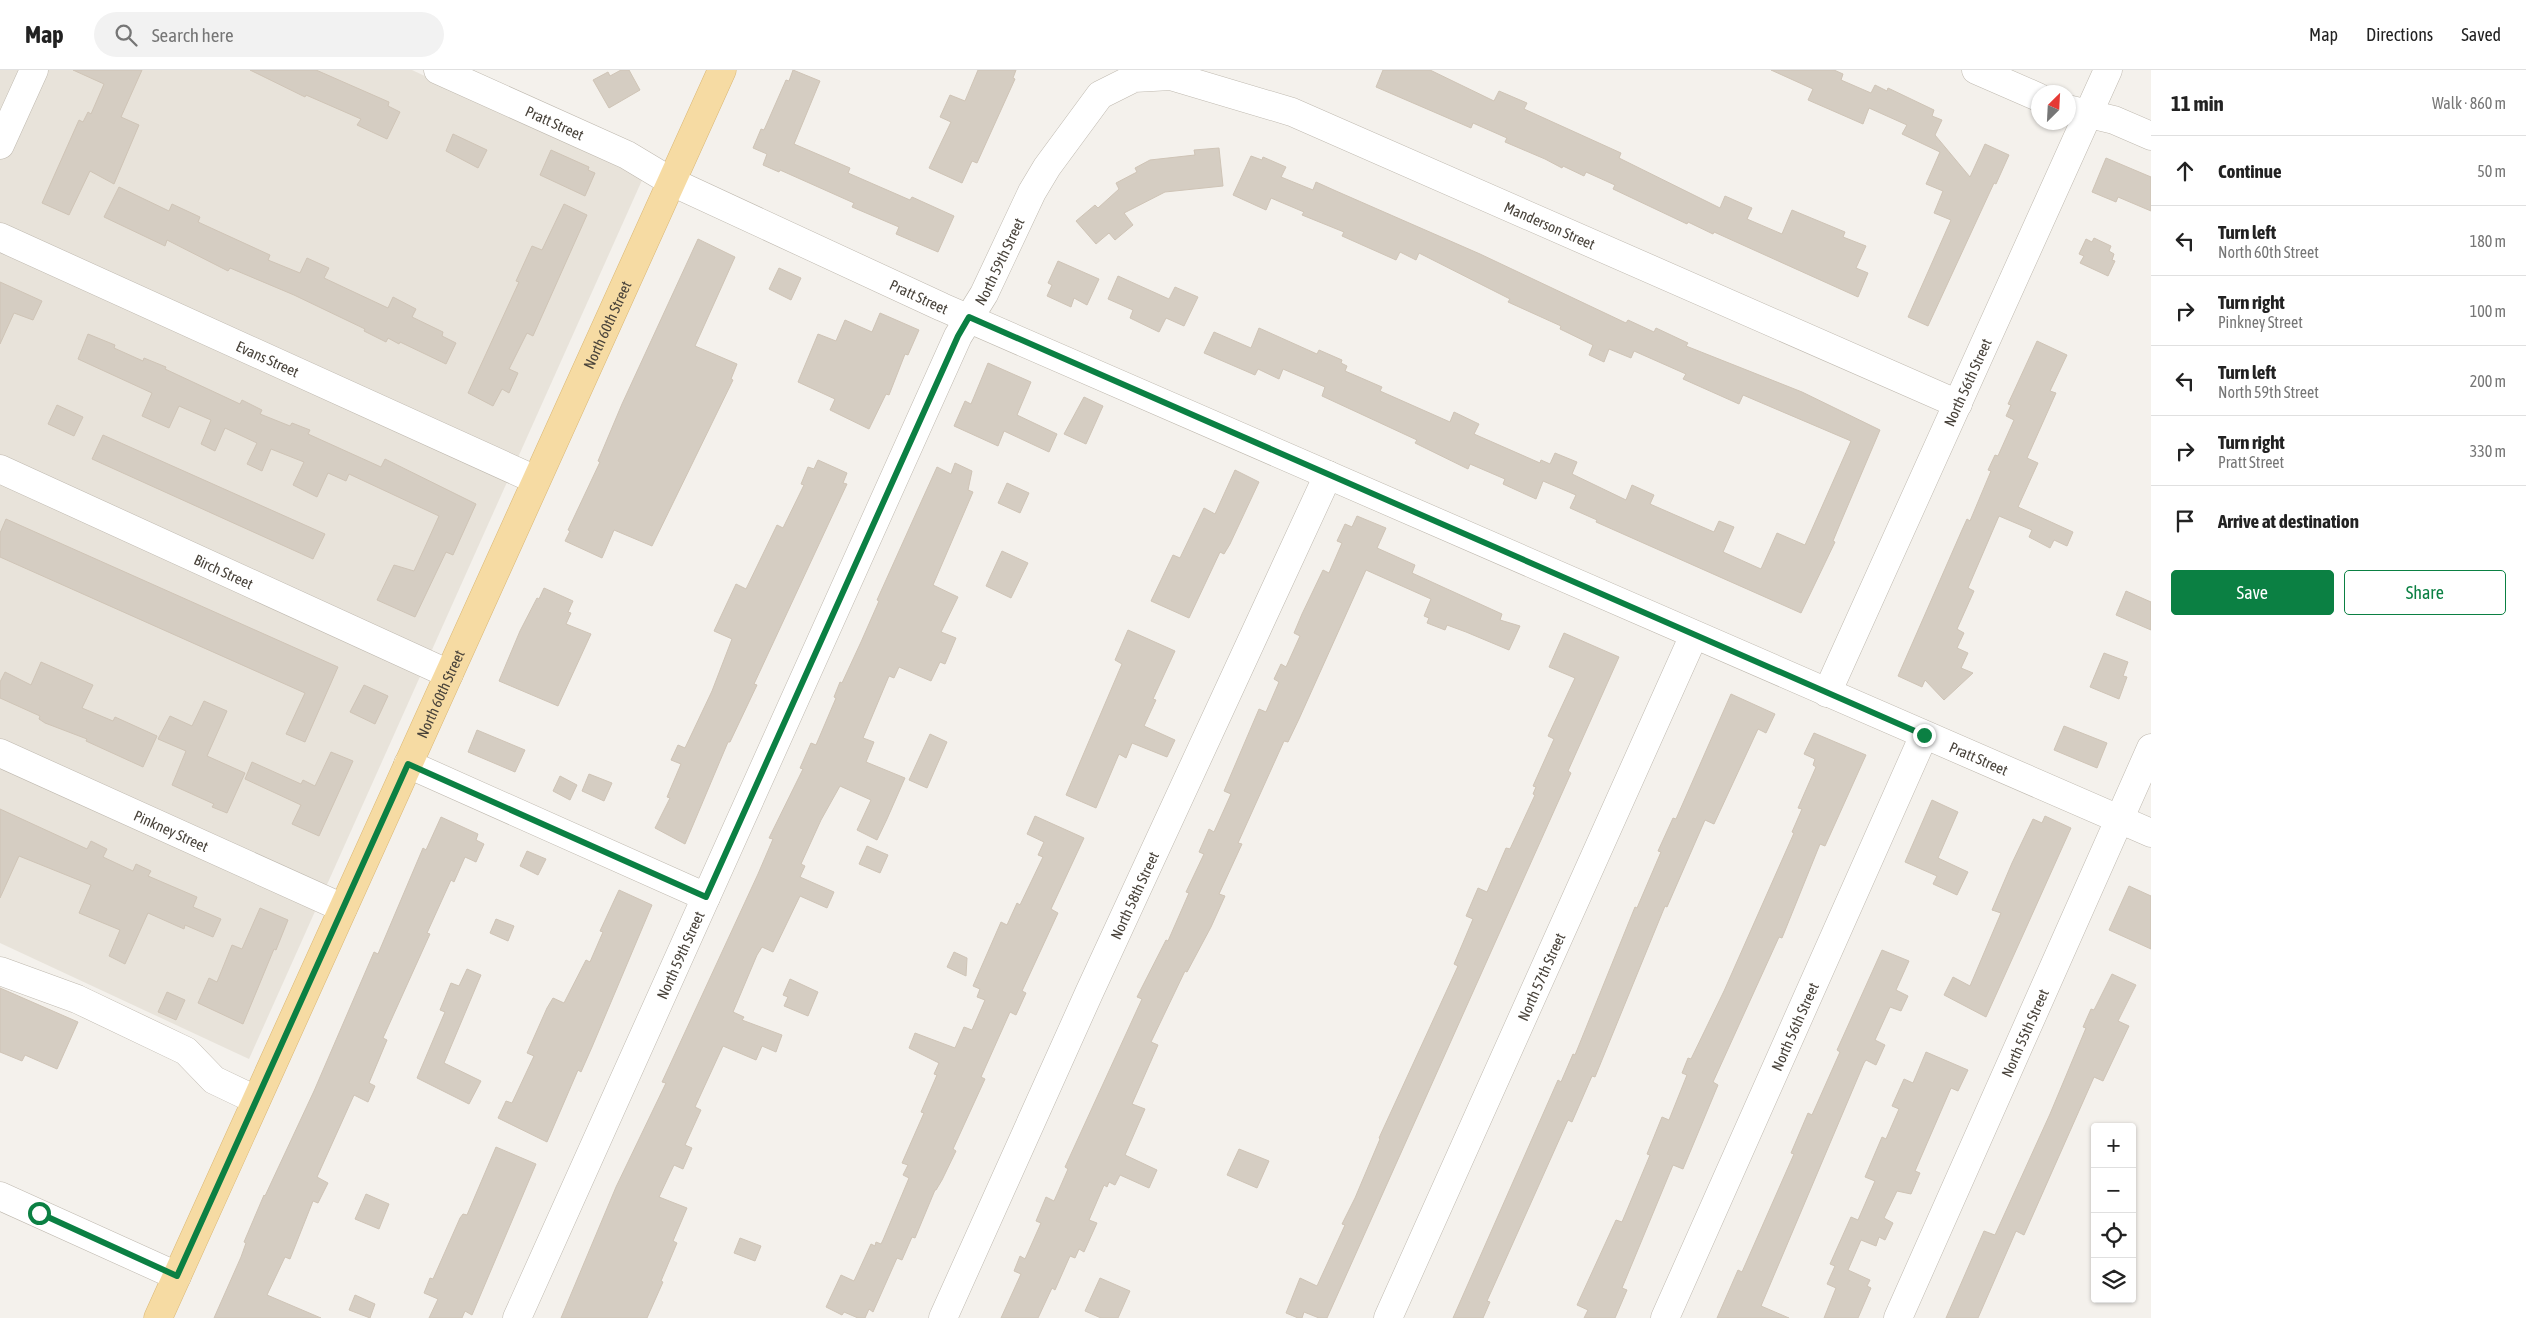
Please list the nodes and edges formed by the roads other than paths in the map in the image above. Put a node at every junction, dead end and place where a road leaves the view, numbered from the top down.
1 (34, 70) edge
2 (438, 70) edge
3 (722, 70) edge
4 (1976, 70) edge
5 (2108, 70) edge
6 (1134, 78) joint
7 (2031, 94) edge
8 (2079, 112) edge
9 (2151, 136) edge
10 (0, 145) edge
11 (672, 182) junction
12 (0, 237) edge
13 (969, 317) junction
14 (1958, 404) junction
15 (0, 469) edge
16 (1328, 475) junction
17 (536, 480) junction
18 (1694, 635) junction
19 (449, 674) junction
20 (1827, 693) junction
21 (1924, 735) junction
22 (2151, 748) edge
23 (0, 753) edge
24 (408, 764) junction
25 (2119, 819) junction
26 (2151, 833) edge
27 (706, 897) junction
28 (343, 908) junction
29 (0, 971) edge
30 (256, 1100) junction
31 (0, 1196) edge
32 (177, 1276) junction
33 (158, 1318) edge
34 (517, 1318) edge
35 (943, 1318) edge
36 (1388, 1318) edge
37 (1665, 1318) edge
38 (1898, 1318) edge

1 - 10 street
2 - 11 street, Pratt Street
3 - 11 main road, North 60th Street
4 - 7 street
5 - 8 street, North 56th Street
6 - 13 street, North 59th Street
6 - 14 street, Manderson Street
8 - 9 street
8 - 14 street, North 56th Street
11 - 13 street, Pratt Street
11 - 17 main road, North 60th Street
12 - 17 street, Evans Street
13 - 16 street, Pratt Street
13 - 27 street, North 59th Street
14 - 20 street, North 56th Street
15 - 19 street, Birch Street
16 - 18 street, Pratt Street
16 - 35 street, North 58th Street
17 - 19 main road, North 60th Street
18 - 20 street, Pratt Street
18 - 36 street, North 57th Street
19 - 24 main road, North 60th Street
20 - 21 street, Pratt Street
21 - 25 street, Pratt Street
21 - 37 street, North 56th Street
22 - 25 street, North 55th Street
23 - 28 street, Pinkney Street
24 - 27 street
24 - 28 main road, North 60th Street
25 - 26 street, Pratt Street
25 - 38 street, North 55th Street
27 - 34 street, North 59th Street
28 - 30 main road, North 60th Street
29 - 30 street
30 - 32 main road, North 60th Street
31 - 32 street
32 - 33 main road, North 60th Street

